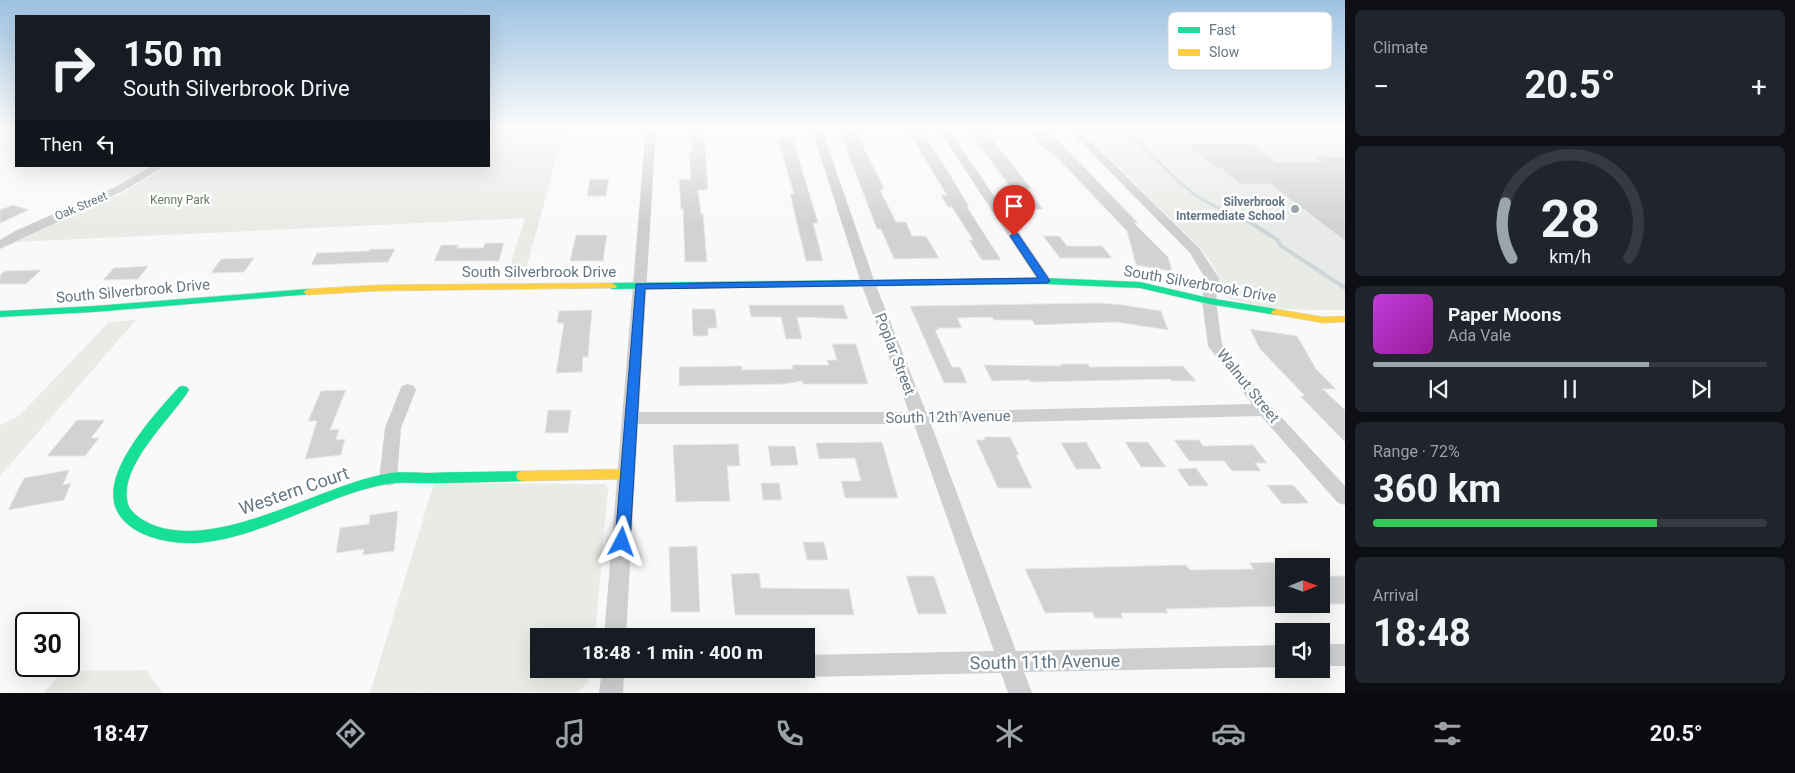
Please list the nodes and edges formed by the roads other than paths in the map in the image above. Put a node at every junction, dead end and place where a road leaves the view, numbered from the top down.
1 (649, 159) edge
2 (827, 159) edge
3 (964, 159) edge
4 (1103, 159) edge
5 (158, 167) edge
6 (0, 244) edge
7 (1045, 281) junction
8 (868, 283) junction
9 (640, 286) junction
10 (1209, 301) junction
11 (0, 314) edge
12 (1345, 319) edge
13 (183, 390) dead end
14 (408, 390) dead end
15 (1265, 410) junction
16 (631, 418) junction
17 (920, 418) junction
18 (627, 474) junction
19 (388, 479) junction
20 (1345, 498) edge
21 (616, 628) edge
22 (1330, 655) edge
23 (1345, 655) edge
24 (1275, 656) edge
25 (1009, 663) junction
26 (815, 666) edge
27 (612, 678) edge
28 (611, 693) edge
29 (1020, 693) edge

1 - 9 street
2 - 8 street, Poplar Street
3 - 7 street
4 - 10 street, Walnut Street
5 - 6 street, Oak Street
7 - 8 street, South Silverbrook Drive
7 - 10 street, South Silverbrook Drive
8 - 9 street, South Silverbrook Drive
8 - 17 street, Poplar Street
9 - 11 street, South Silverbrook Drive
9 - 16 street
10 - 12 street, South Silverbrook Drive
10 - 15 street, Walnut Street
13 - 19 street, Western Court
14 - 19 street
15 - 17 street, South 12th Avenue
15 - 20 street, Walnut Street
16 - 17 street, South 12th Avenue
16 - 18 street
17 - 25 street, Poplar Street
18 - 19 street, Western Court
18 - 21 street
22 - 23 street
24 - 25 street, South 11th Avenue
25 - 26 street, South 11th Avenue
25 - 29 street, Poplar Street
27 - 28 street

